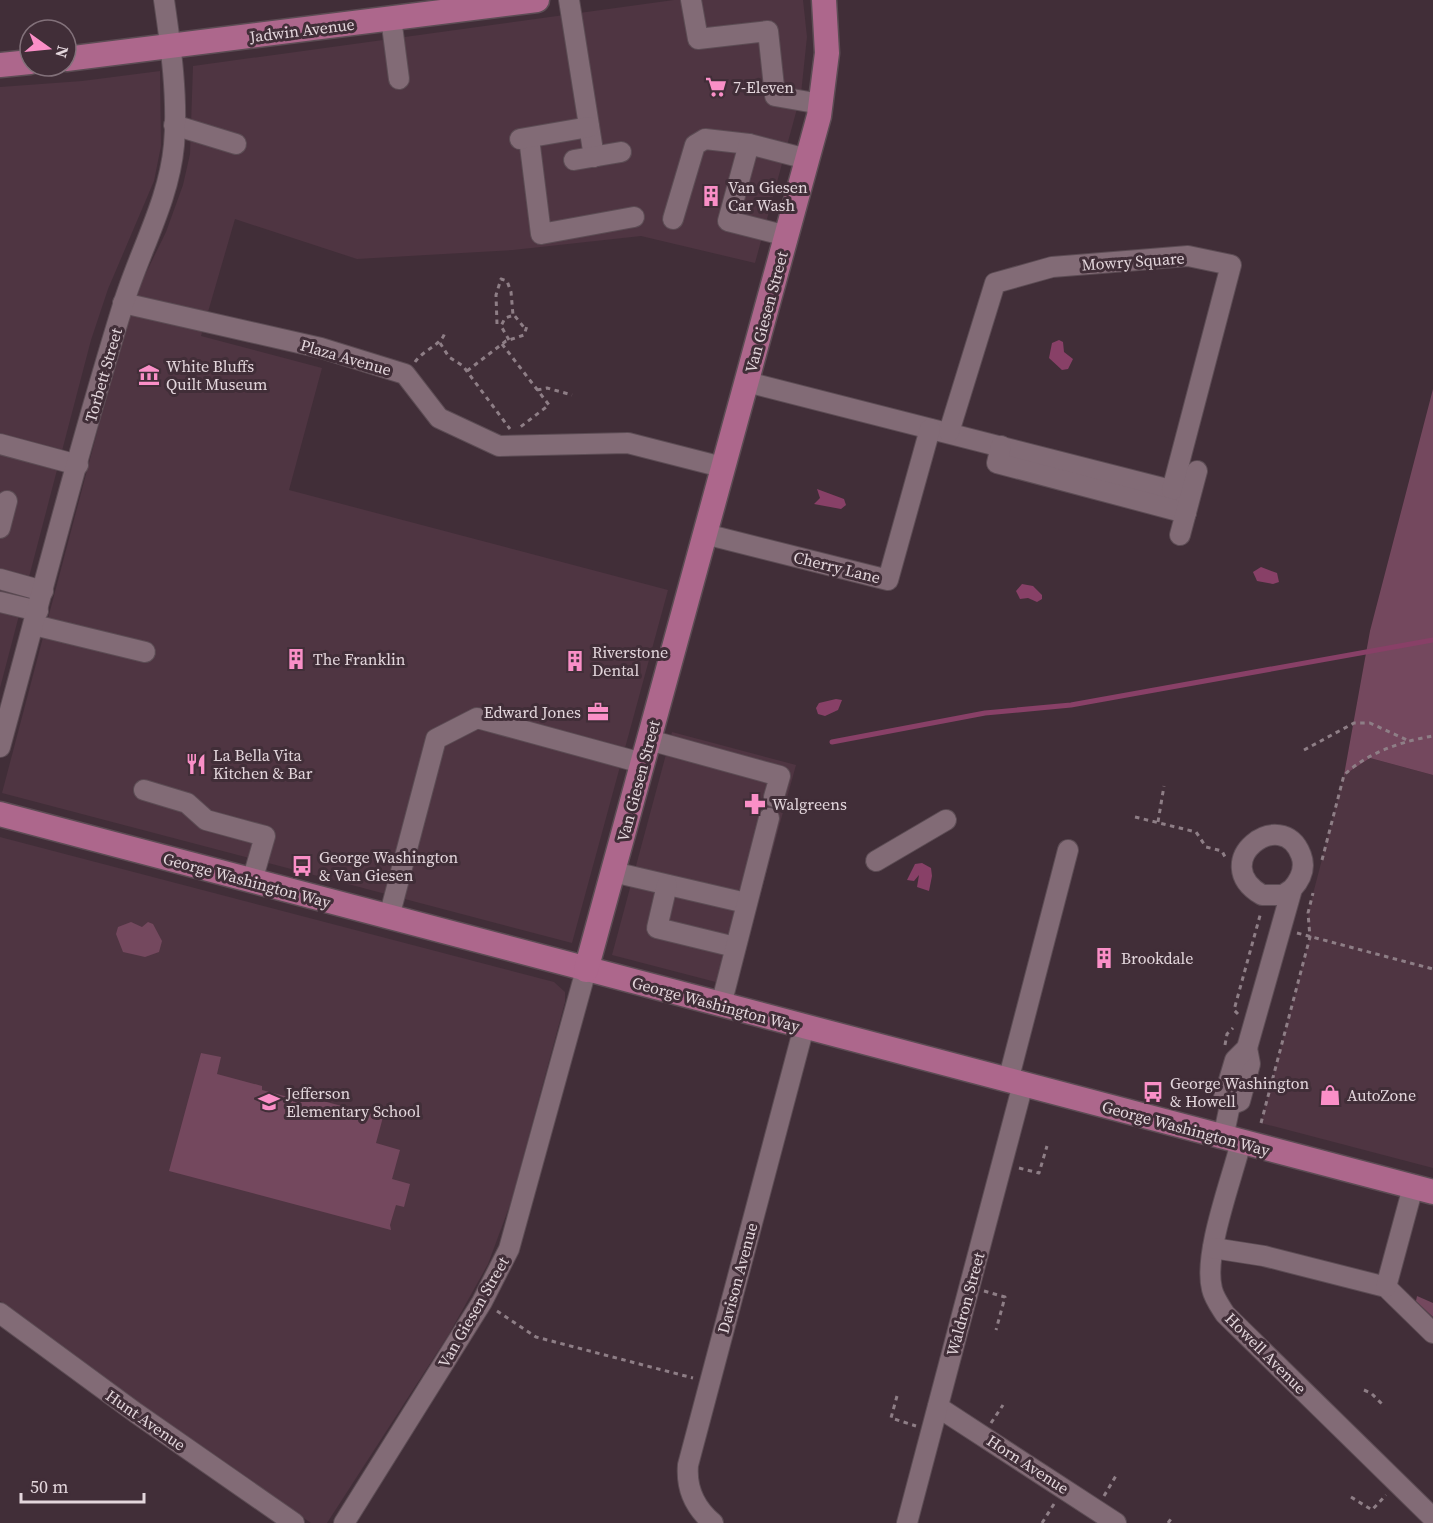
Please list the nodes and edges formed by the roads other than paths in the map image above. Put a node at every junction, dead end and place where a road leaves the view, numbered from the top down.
1 (164, 0) edge
2 (537, 0) edge
3 (569, 0) edge
4 (691, 0) edge
5 (824, 0) edge
6 (391, 18) junction
7 (170, 47) junction
8 (78, 58) edge
9 (18, 63) edge
10 (0, 65) edge
11 (399, 79) dead end
12 (821, 104) junction
13 (174, 125) junction
14 (589, 127) junction
15 (236, 144) dead end
16 (749, 144) junction
17 (621, 152) dead end
18 (594, 157) junction
19 (807, 159) junction
20 (574, 160) dead end
21 (634, 217) dead end
22 (673, 219) dead end
23 (786, 236) junction
24 (123, 303) junction
25 (747, 382) junction
26 (930, 429) junction
27 (949, 432) junction
28 (0, 444) edge
29 (78, 465) junction
30 (722, 467) junction
31 (1197, 471) dead end
32 (1080, 476) junction
33 (1183, 500) junction
34 (7, 501) dead end
35 (0, 528) edge
36 (705, 534) junction
37 (1180, 535) dead end
38 (0, 579) edge
39 (43, 591) junction
40 (0, 602) edge
41 (36, 618) junction
42 (145, 652) dead end
43 (649, 740) junction
44 (0, 747) edge
45 (642, 763) junction
46 (144, 790) dead end
47 (774, 797) dead end
48 (0, 814) edge
49 (769, 818) dead end
50 (946, 820) dead end
51 (1068, 850) dead end
52 (876, 861) dead end
53 (613, 872) junction
54 (252, 881) junction
55 (667, 885) junction
56 (1292, 890) dead end
57 (746, 903) junction
58 (389, 917) junction
59 (735, 948) junction
60 (586, 970) junction
61 (721, 1005) junction
62 (804, 1027) junction
63 (1015, 1083) junction
64 (1232, 1140) junction
65 (1423, 1190) edge
66 (1213, 1248) junction
67 (1386, 1287) junction
68 (0, 1313) edge
69 (1433, 1333) edge
70 (938, 1407) junction
71 (1433, 1518) edge
72 (294, 1523) edge
73 (344, 1523) edge
74 (713, 1523) edge
75 (907, 1523) edge
76 (1116, 1523) edge

1 - 7 street, Torbett Street
2 - 6 main road, Jadwin Avenue
3 - 14 street
4 - 12 street
5 - 12 main road, Van Giesen Street
6 - 7 main road, Jadwin Avenue
6 - 11 street
7 - 8 main road, Jadwin Avenue
7 - 13 street, Torbett Street
9 - 10 main road
12 - 19 main road, Van Giesen Street
13 - 15 street
13 - 24 street, Torbett Street
14 - 18 street
14 - 21 street
16 - 19 street
16 - 22 street
16 - 23 street
17 - 18 street
18 - 20 street
19 - 23 main road, Van Giesen Street
23 - 25 main road, Van Giesen Street
24 - 29 street, Torbett Street
24 - 30 street, Plaza Avenue
25 - 26 street
25 - 30 main road, Van Giesen Street
26 - 27 street
26 - 36 street, Cherry Lane
27 - 32 street
27 - 33 street, Mowry Square
28 - 29 street
29 - 39 street, Torbett Street
30 - 36 main road, Van Giesen Street
31 - 33 street
32 - 33 street
32 - 33 street
33 - 37 street
34 - 35 street
36 - 43 main road, Van Giesen Street
38 - 39 street
39 - 41 street, Torbett Street
40 - 41 street
41 - 42 street
41 - 44 street, Torbett Street
43 - 45 main road, Van Giesen Street
43 - 47 street
45 - 53 main road, Van Giesen Street
45 - 58 street
46 - 54 street
48 - 54 main road, George Washington Way
49 - 57 street
50 - 52 street
51 - 63 street, Waldron Street
53 - 55 street
53 - 60 main road, Van Giesen Street
54 - 58 main road, George Washington Way
55 - 57 street
55 - 59 street
56 - 64 street, Howell Avenue
57 - 59 street
58 - 60 main road, George Washington Way
59 - 61 street
60 - 61 main road, George Washington Way
60 - 73 street, Van Giesen Street
61 - 62 main road, George Washington Way
62 - 63 main road, George Washington Way
62 - 74 street, Davison Avenue
63 - 64 main road, George Washington Way
63 - 70 street, Waldron Street
64 - 65 main road, George Washington Way
64 - 66 street, Howell Avenue
65 - 67 street
66 - 67 street
66 - 71 street, Howell Avenue
67 - 69 street
68 - 72 street, Hunt Avenue
70 - 75 street, Waldron Street
70 - 76 street, Horn Avenue

